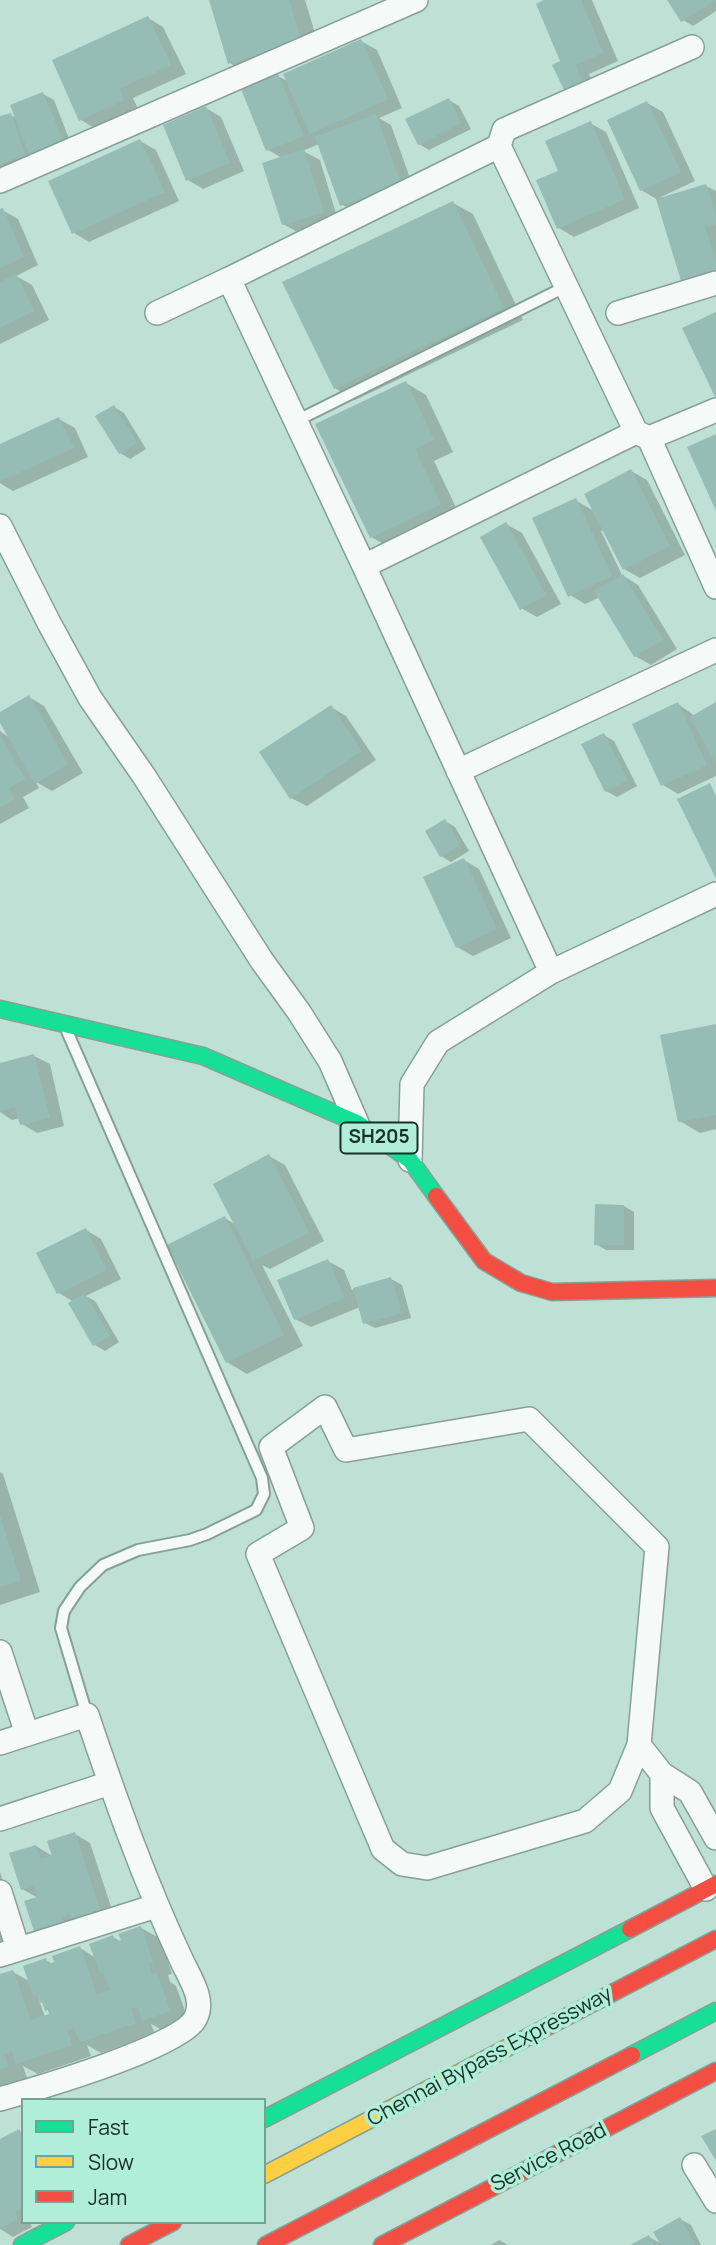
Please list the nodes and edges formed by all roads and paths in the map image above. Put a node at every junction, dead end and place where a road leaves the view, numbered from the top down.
1 (416, 0) edge
2 (692, 47) dead end
3 (499, 146) junction
4 (0, 181) edge
5 (229, 279) junction
6 (716, 283) edge
7 (567, 286) junction
8 (157, 313) dead end
9 (618, 313) dead end
10 (716, 410) edge
11 (296, 421) junction
12 (643, 435) junction
13 (0, 526) edge
14 (364, 566) junction
15 (716, 587) edge
16 (716, 650) edge
17 (458, 771) junction
18 (716, 894) edge
19 (551, 972) junction
20 (0, 1009) edge
21 (64, 1024) junction
22 (357, 1123) junction
23 (410, 1160) junction
24 (716, 1288) edge
25 (0, 1652) edge
26 (87, 1715) junction
27 (27, 1734) junction
28 (0, 1743) edge
29 (639, 1745) junction
30 (662, 1774) junction
31 (110, 1783) junction
32 (0, 1819) edge
33 (716, 1838) edge
34 (711, 1887) edge
35 (0, 1892) edge
36 (156, 1906) junction
37 (716, 1939) edge
38 (9, 1952) edge
39 (716, 2011) edge
40 (716, 2071) edge
41 (65, 2091) edge
42 (0, 2099) edge
43 (266, 2118) edge
44 (694, 2165) dead end
45 (266, 2174) edge
46 (716, 2200) edge
47 (61, 2224) edge
48 (169, 2224) edge
49 (22, 2245) edge
50 (129, 2245) edge
51 (266, 2245) edge
52 (382, 2245) edge

1 - 4 street
2 - 3 street
3 - 5 street
3 - 7 street
5 - 8 street
5 - 11 street
6 - 9 street
7 - 11 lane
7 - 12 street
10 - 12 street
11 - 14 street
12 - 14 street
12 - 15 street
13 - 22 street
14 - 17 street
16 - 17 street
17 - 19 street
18 - 19 street
19 - 23 street
20 - 21 main road, SH205
21 - 22 main road, SH205
21 - 26 lane
22 - 23 main road, SH205
23 - 24 main road, SH205
25 - 27 street
26 - 27 street
26 - 31 street
27 - 28 street
29 - 29 street
29 - 30 street
30 - 33 street
30 - 34 street
31 - 32 street
31 - 36 street
34 - 43 main road
35 - 38 street
36 - 38 street
36 - 41 street
37 - 45 main road, Chennai Bypass Expressway
39 - 51 main road
40 - 52 main road, Service Road
41 - 42 street
44 - 46 street
47 - 49 main road
48 - 50 main road

